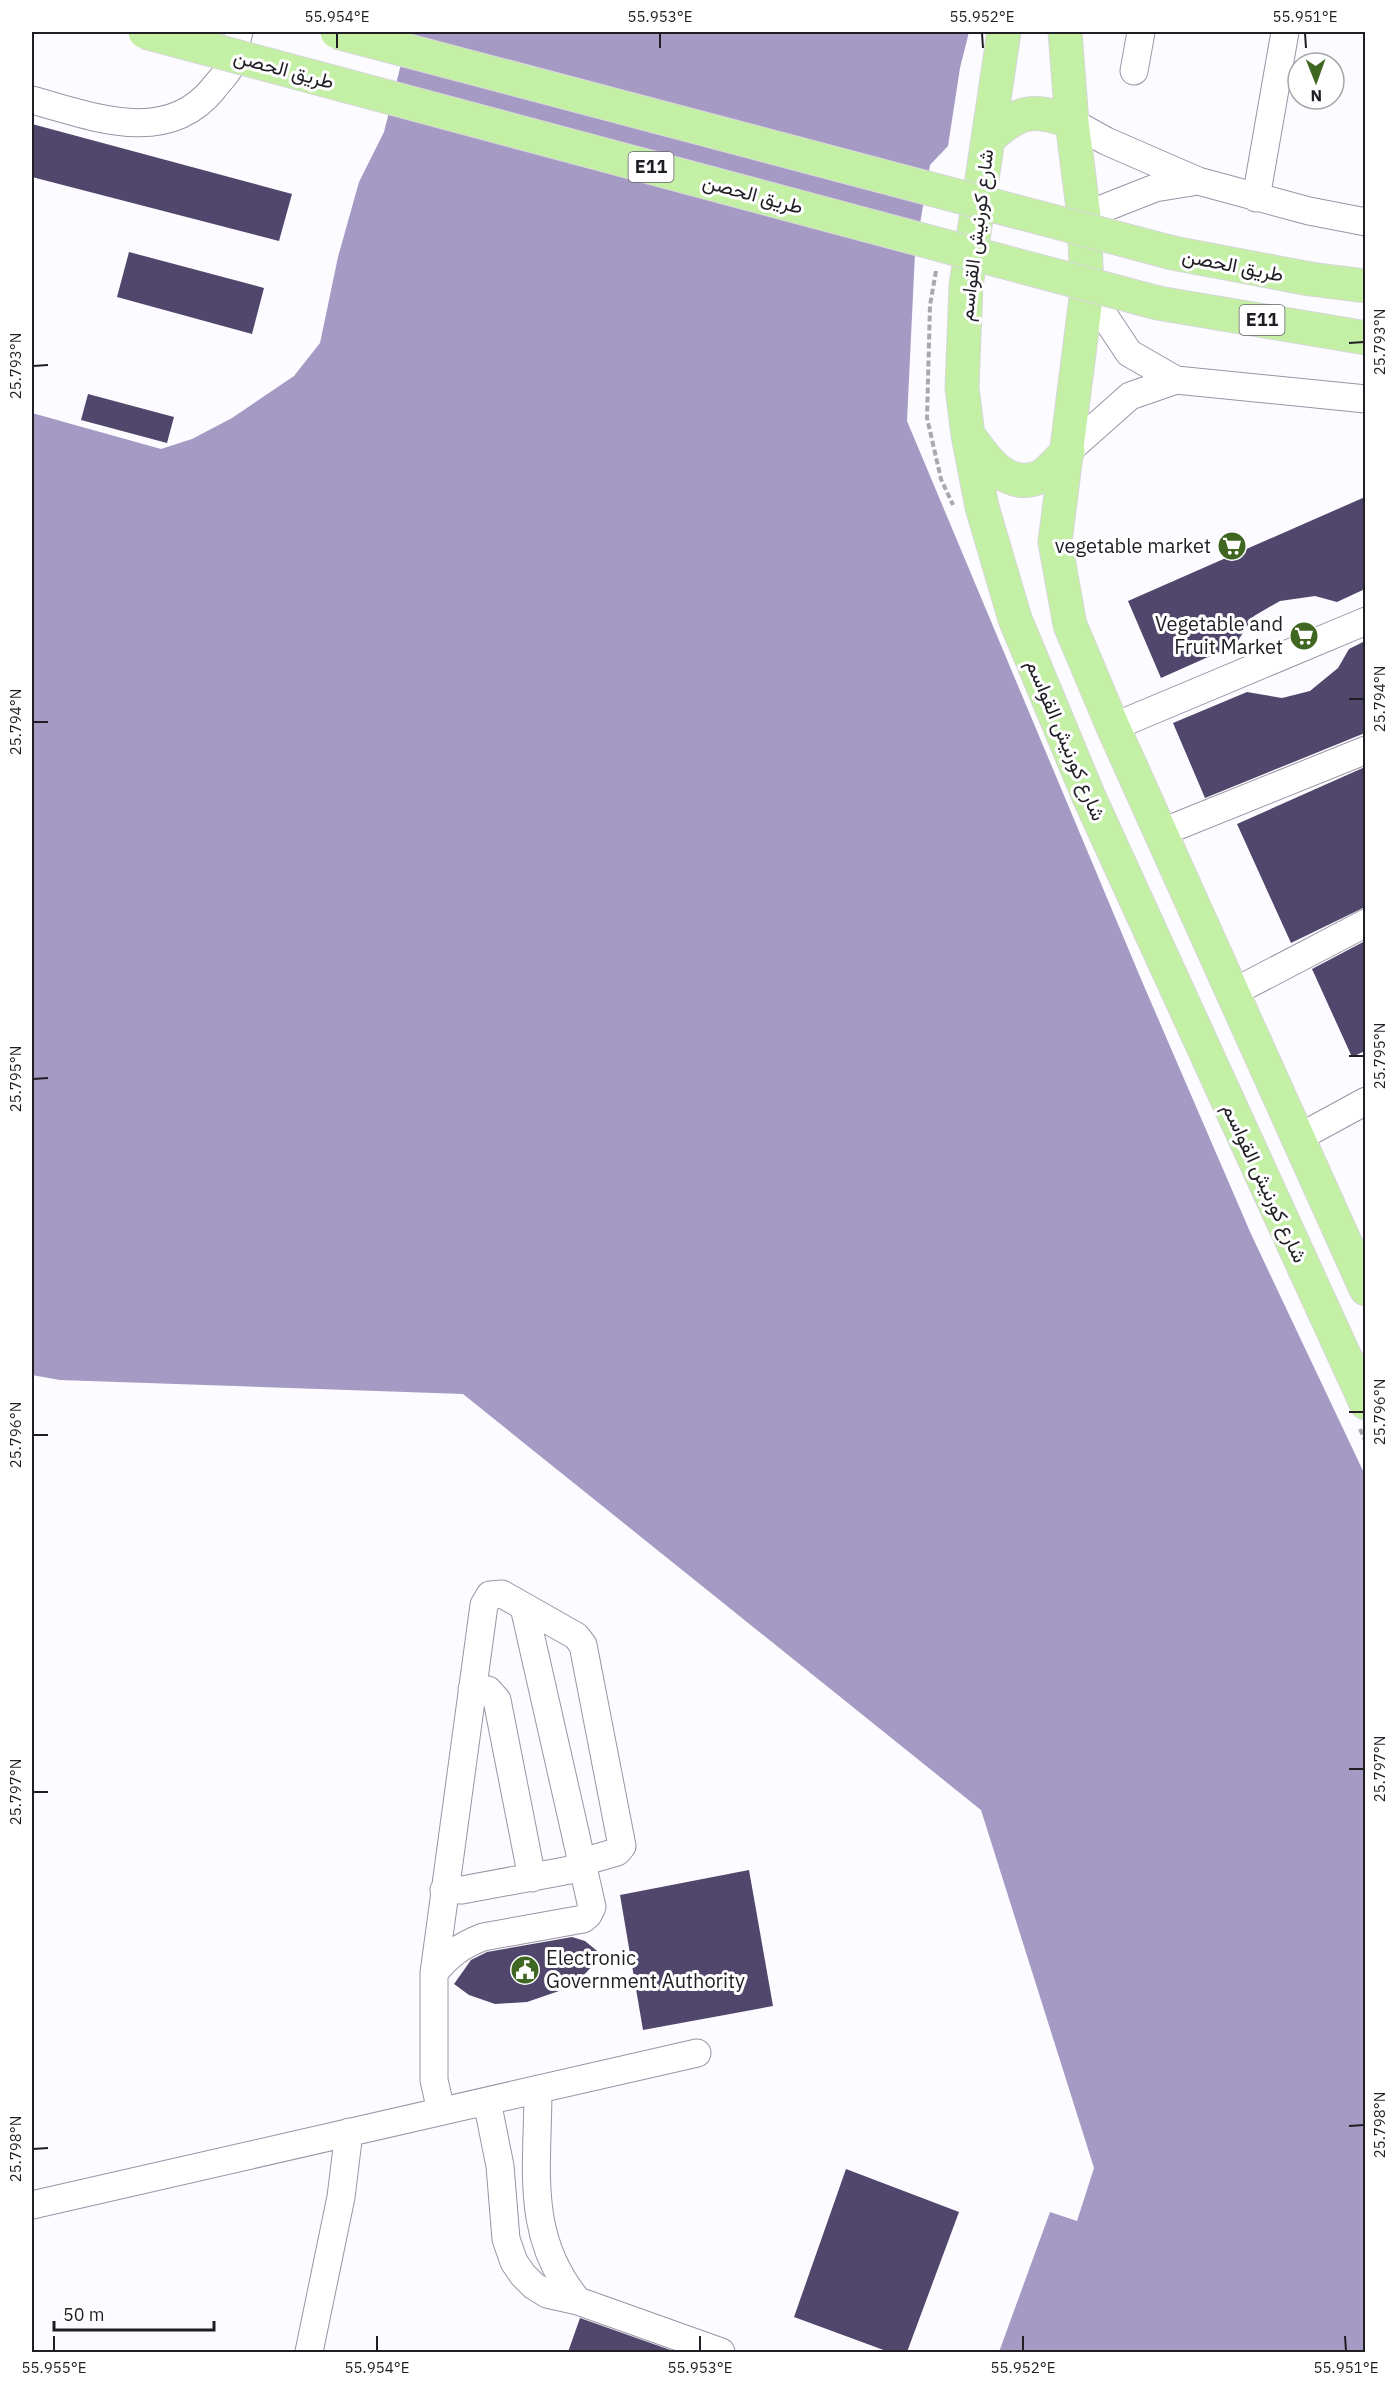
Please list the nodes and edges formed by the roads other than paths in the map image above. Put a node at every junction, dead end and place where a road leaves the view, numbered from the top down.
1 (145, 32) edge
2 (239, 32) edge
3 (337, 32) edge
4 (1004, 32) edge
5 (1065, 32) edge
6 (1141, 32) edge
7 (1285, 32) edge
8 (1134, 71) dead end
9 (32, 100) edge
10 (1072, 122) junction
11 (989, 138) junction
12 (1198, 181) junction
13 (1256, 198) junction
14 (1084, 216) junction
15 (1365, 222) edge
16 (1173, 253) junction
17 (1365, 268) edge
18 (1365, 286) edge
19 (1087, 290) junction
20 (1365, 338) edge
21 (1176, 380) junction
22 (1365, 399) edge
23 (968, 435) junction
24 (1068, 451) junction
25 (1365, 621) edge
26 (1113, 727) junction
27 (1365, 750) edge
28 (1160, 833) junction
29 (1365, 923) edge
30 (1232, 993) junction
31 (1365, 1101) edge
32 (1298, 1138) junction
33 (1365, 1288) edge
34 (1365, 1403) edge
35 (524, 1607) junction
36 (472, 1689) junction
37 (583, 1864) junction
38 (532, 1878) junction
39 (444, 1890) junction
40 (434, 1973) junction
41 (697, 2053) dead end
42 (538, 2089) junction
43 (487, 2101) junction
44 (441, 2111) junction
45 (349, 2132) junction
46 (32, 2205) edge
47 (578, 2301) junction
48 (309, 2352) edge
49 (721, 2352) edge

1 - 20 main road, طريق الحصن / E11, bridge
2 - 9 street
3 - 16 main road, طريق الحصن, bridge
4 - 11 main road, شارع كورنيش القواسم
5 - 10 main road
6 - 8 street
7 - 13 street
10 - 11 main road
10 - 12 street
10 - 14 main road
11 - 23 main road, شارع كورنيش القواسم
12 - 13 street
12 - 14 street
13 - 15 street
14 - 19 main road
16 - 17 main road
16 - 18 main road, طريق الحصن
19 - 21 street
19 - 24 main road
21 - 22 street
21 - 24 street
23 - 24 main road
23 - 34 main road, شارع كورنيش القواسم
24 - 26 main road
25 - 26 street
26 - 28 main road
27 - 28 street
28 - 30 main road
29 - 30 street
30 - 32 main road
31 - 32 street
32 - 33 main road
35 - 36 street
35 - 37 street
35 - 37 street
36 - 38 street
36 - 39 street
37 - 38 street
37 - 40 street
38 - 39 street
39 - 40 street
40 - 44 street
41 - 42 street
42 - 43 street
42 - 47 street
43 - 44 street
43 - 47 street
44 - 45 street
45 - 46 street
45 - 48 street
47 - 49 street

